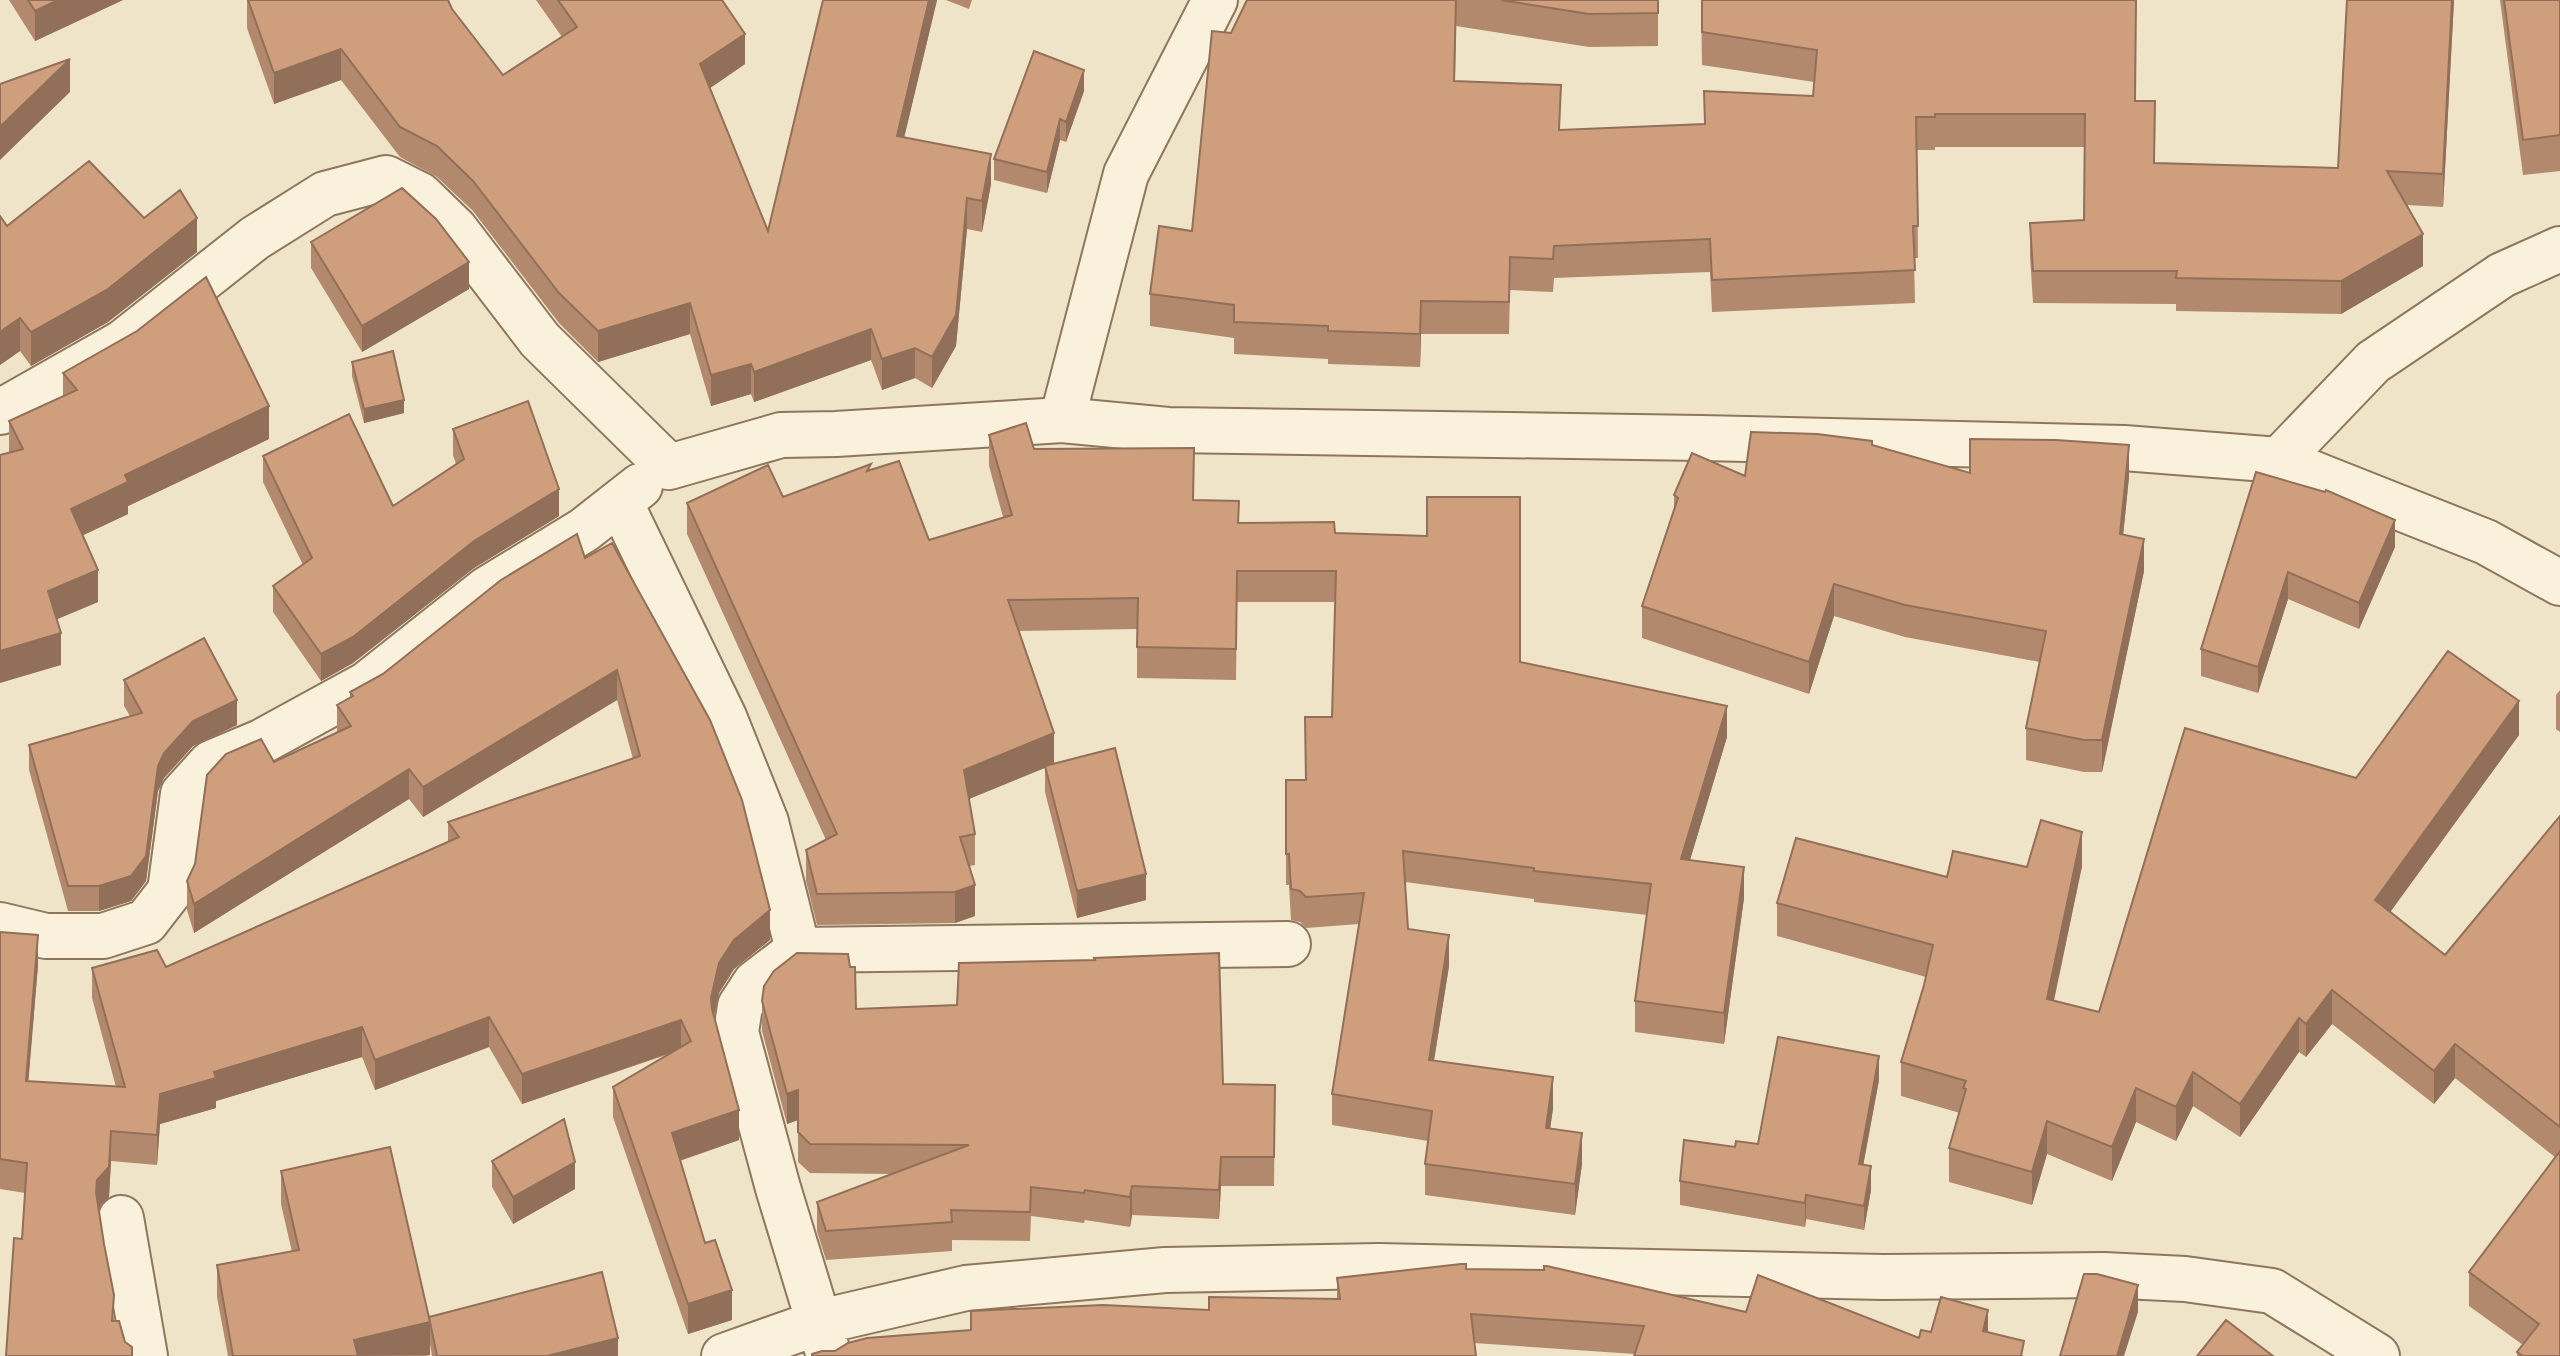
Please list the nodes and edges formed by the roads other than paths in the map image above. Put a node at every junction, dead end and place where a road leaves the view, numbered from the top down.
1 (1215, 0) edge
2 (2560, 249) edge
3 (0, 412) edge
4 (1062, 420) junction
5 (2279, 460) junction
6 (669, 467) junction
7 (620, 502) junction
8 (2560, 583) edge
9 (0, 925) edge
10 (1288, 944) dead end
11 (798, 950) junction
12 (121, 1218) dead end
13 (824, 1339) edge
14 (145, 1356) edge
15 (724, 1356) edge
16 (2377, 1356) edge

1 - 4 street
2 - 5 street
3 - 6 street
4 - 5 street
4 - 6 street
5 - 8 street
6 - 7 street
7 - 9 street
7 - 11 street
10 - 11 street
11 - 13 street
12 - 14 street
13 - 15 street
13 - 16 street

